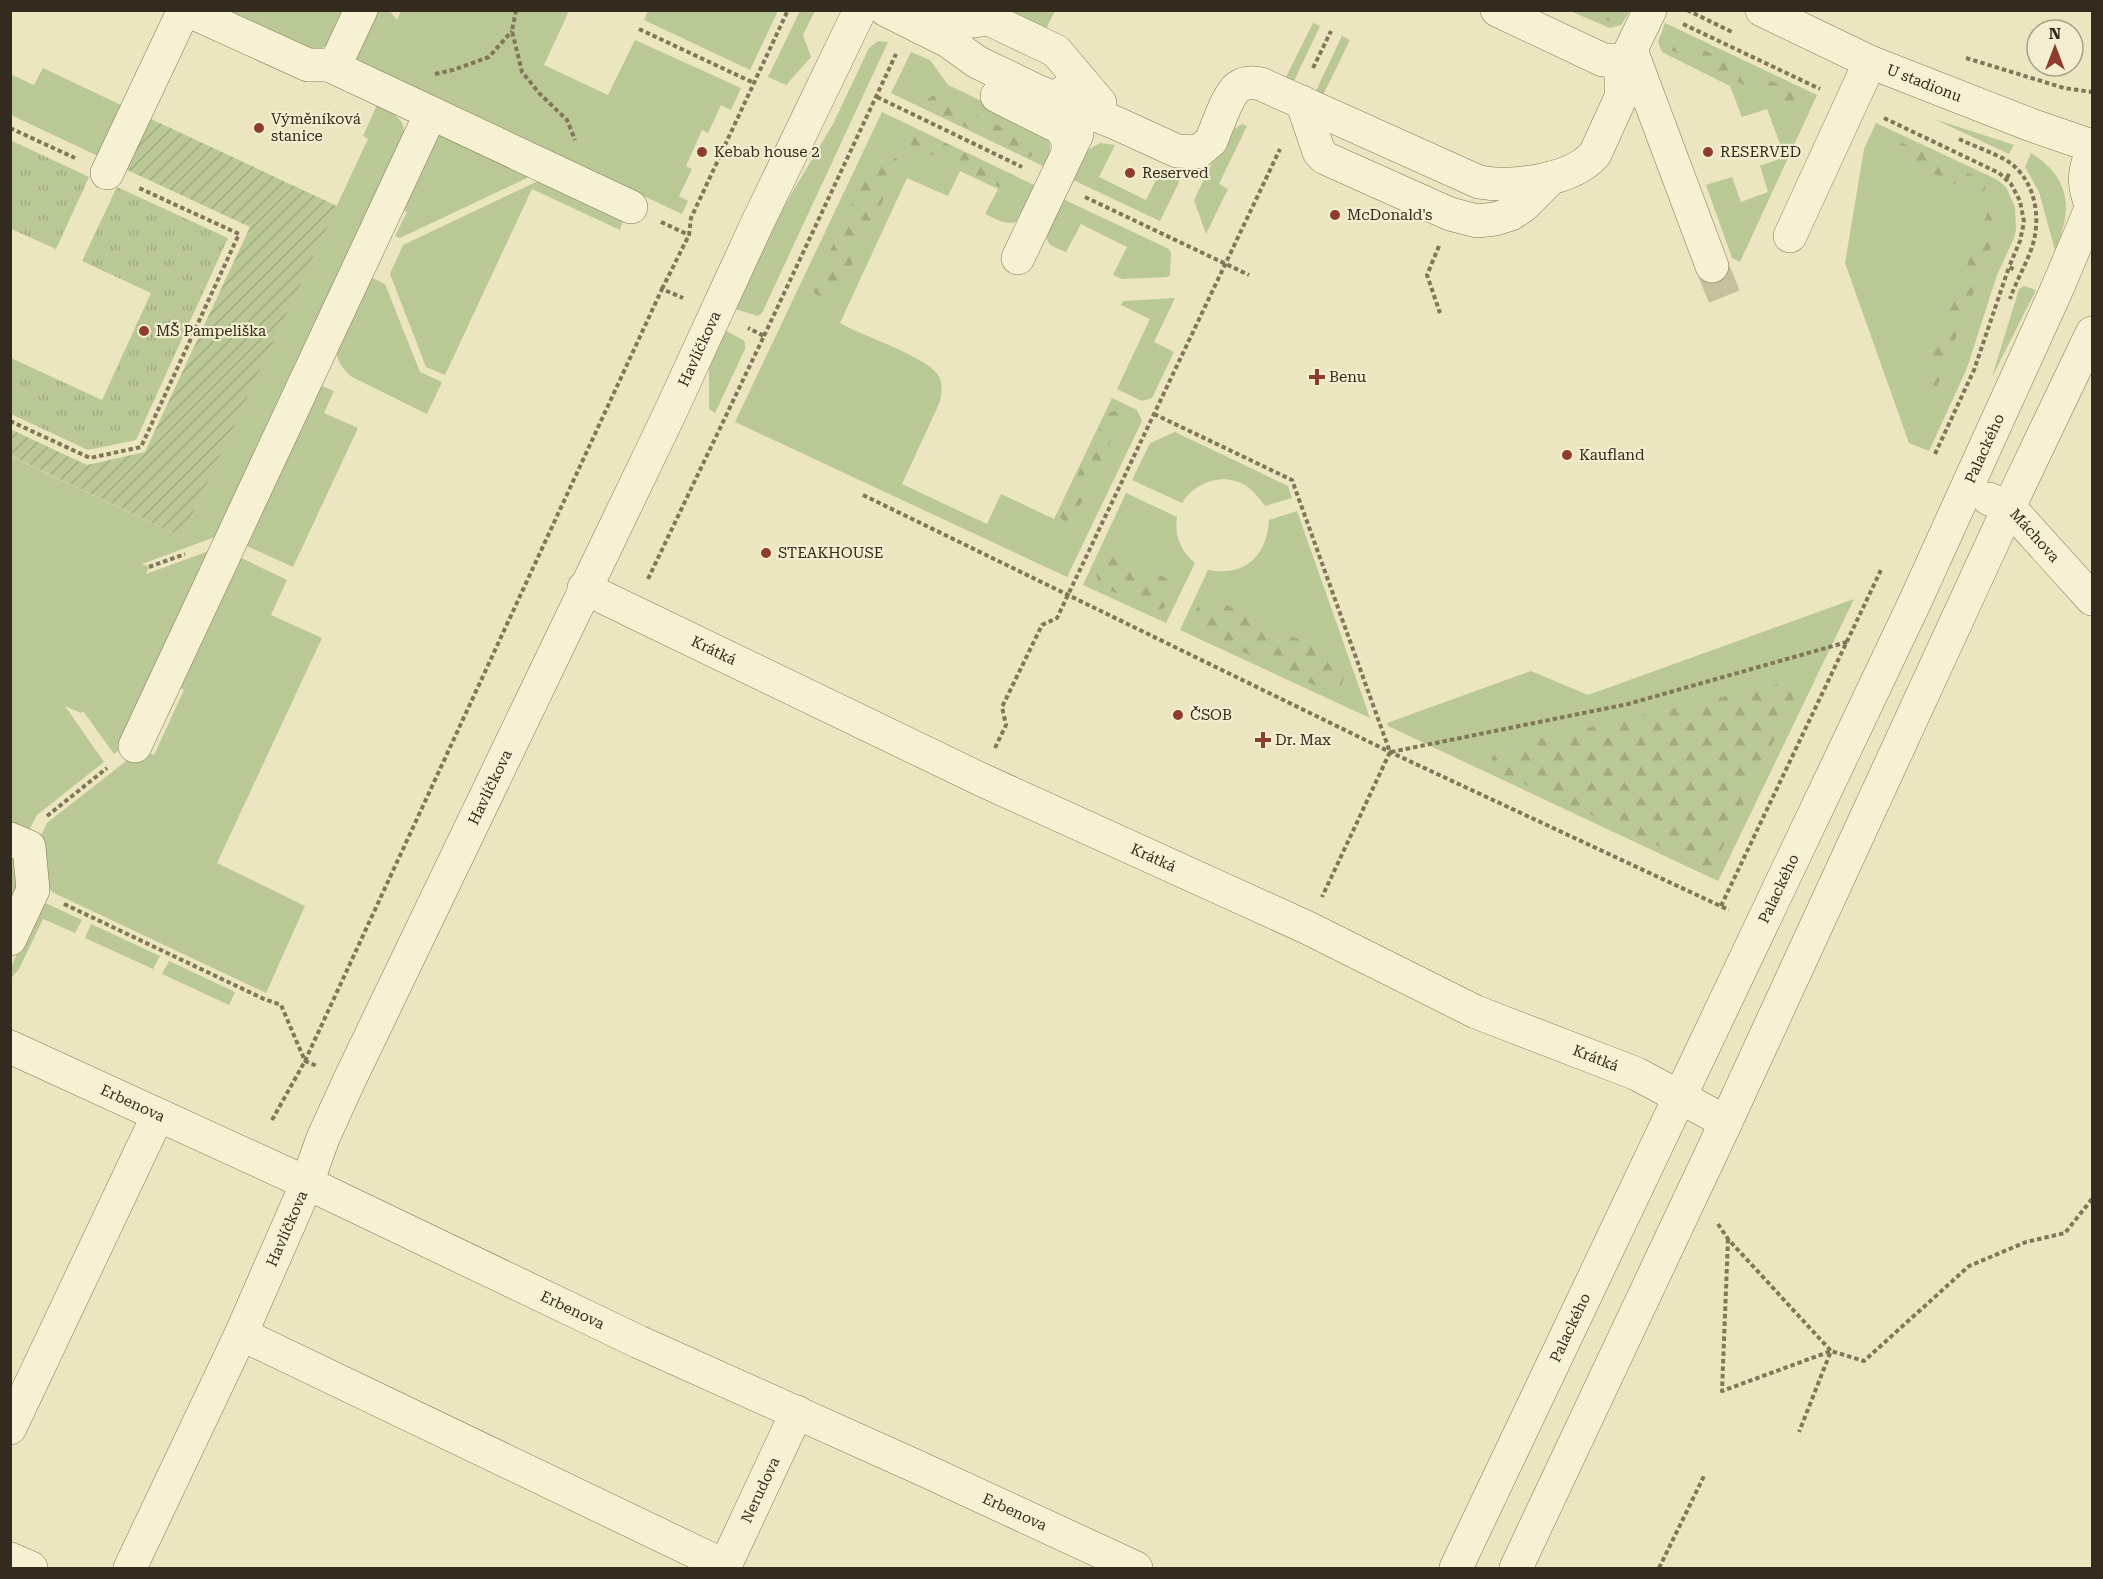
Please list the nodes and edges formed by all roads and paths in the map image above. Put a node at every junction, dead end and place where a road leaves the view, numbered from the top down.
1 (185, 10) edge
2 (361, 10) edge
3 (516, 10) edge
4 (788, 10) edge
5 (860, 10) edge
6 (886, 10) edge
7 (1497, 10) edge
8 (1546, 10) edge
9 (1687, 10) edge
10 (1762, 10) edge
11 (639, 30) dead end
12 (512, 31) junction
13 (1331, 31) dead end
14 (1740, 36) dead end
15 (923, 39) junction
16 (1634, 46) edge
17 (1965, 58) dead end
18 (1870, 62) junction
19 (329, 65) junction
20 (1312, 70) dead end
21 (1667, 70) dead end
22 (430, 75) dead end
23 (754, 83) junction
24 (2050, 84) junction
25 (2092, 92) edge
26 (2046, 94) dead end
27 (876, 97) junction
28 (431, 113) junction
29 (1118, 124) junction
30 (10, 128) edge
31 (1075, 129) junction
32 (1952, 135) dead end
33 (576, 142) dead end
34 (1283, 143) dead end
35 (2092, 146) edge
36 (2092, 154) edge
37 (1030, 171) dead end
38 (2010, 172) dead end
39 (107, 173) junction
40 (2007, 178) dead end
41 (1079, 194) dead end
42 (631, 207) dead end
43 (2092, 207) edge
44 (1790, 236) dead end
45 (1440, 245) dead end
46 (1018, 258) dead end
47 (1225, 264) junction
48 (1712, 266) tunnel mouth
49 (2009, 267) dead end
50 (1250, 275) dead end
51 (662, 289) junction
52 (2009, 302) dead end
53 (692, 303) dead end
54 (1440, 313) dead end
55 (739, 324) dead end
56 (2092, 333) edge
57 (764, 336) junction
58 (1154, 414) junction
59 (10, 421) edge
60 (1935, 454) dead end
61 (1966, 491) junction
62 (863, 495) dead end
63 (2009, 507) junction
64 (1881, 570) dead end
65 (584, 588) junction
66 (1068, 594) junction
67 (2092, 598) edge
68 (633, 612) junction
69 (1847, 642) junction
70 (135, 746) joint
71 (1390, 752) junction
72 (980, 779) junction
73 (20, 843) edge
74 (33, 890) junction
75 (1721, 906) junction
76 (1762, 926) junction
77 (1308, 928) junction
78 (10, 939) edge
79 (10, 1047) edge
80 (305, 1060) junction
81 (349, 1081) junction
82 (1680, 1099) junction
83 (158, 1115) junction
84 (273, 1120) dead end
85 (1726, 1122) junction
86 (307, 1183) junction
87 (1695, 1188) junction
88 (2092, 1199) edge
89 (1728, 1239) junction
90 (241, 1334) junction
91 (1831, 1351) junction
92 (796, 1412) junction
93 (10, 1428) edge
94 (1799, 1432) dead end
95 (1705, 1474) dead end
96 (10, 1559) edge
97 (725, 1567) edge
98 (31, 1569) edge
99 (130, 1569) edge
100 (1136, 1569) edge
101 (1456, 1569) edge
102 (1516, 1569) edge
103 (1659, 1569) edge

1 - 19 street
1 - 39 street
2 - 19 street
3 - 12 path
4 - 23 path
5 - 65 street, Havlíčkova
6 - 15 street
7 - 16 street
8 - 16 street
9 - 14 path
10 - 18 street, U stadionu
11 - 23 path
12 - 22 path
12 - 33 path
13 - 20 path
15 - 27 path
15 - 29 street
15 - 31 street
15 - 31 street
16 - 21 street
16 - 29 street
16 - 48 street
17 - 24 path
18 - 35 street, U stadionu
18 - 44 street
19 - 28 street
23 - 51 path
24 - 25 path
24 - 26 path
27 - 37 path
27 - 57 path
28 - 42 street
28 - 70 street
29 - 31 street
30 - 39 path
31 - 46 street
32 - 52 path
34 - 47 path
36 - 43 street
38 - 40 path
39 - 59 path
41 - 47 path
43 - 61 street, Palackého
45 - 54 path
47 - 50 path
47 - 58 path
49 - 60 path
51 - 53 path
51 - 80 path
55 - 57 path
56 - 63 street
57 - 68 path
58 - 66 path
58 - 71 path
61 - 63 street, Máchova
61 - 76 street, Palackého
62 - 66 path
63 - 67 street, Máchova
63 - 85 street
64 - 69 path
65 - 68 street, Krátká
65 - 81 street, Havlíčkova
66 - 71 path
66 - 72 path
68 - 72 street, Krátká
69 - 71 path
69 - 75 path
70 - 73 path
71 - 75 path
71 - 77 path
72 - 77 street, Krátká
73 - 74 street
74 - 78 street
74 - 80 path
75 - 76 path
76 - 82 street, Palackého
77 - 82 street, Krátká
79 - 83 street, Erbenova
80 - 81 path
80 - 84 path
81 - 86 street, Havlíčkova
82 - 85 street, Krátká
82 - 101 street, Palackého
83 - 86 street, Erbenova
83 - 93 street
85 - 87 street
86 - 90 street, Havlíčkova
86 - 92 street, Erbenova
87 - 89 path
87 - 102 street
88 - 91 path
89 - 91 path
89 - 91 path
90 - 97 street
90 - 99 street, Havlíčkova
91 - 94 path
92 - 97 street, Nerudova
92 - 100 street, Erbenova
95 - 103 path
96 - 98 street

